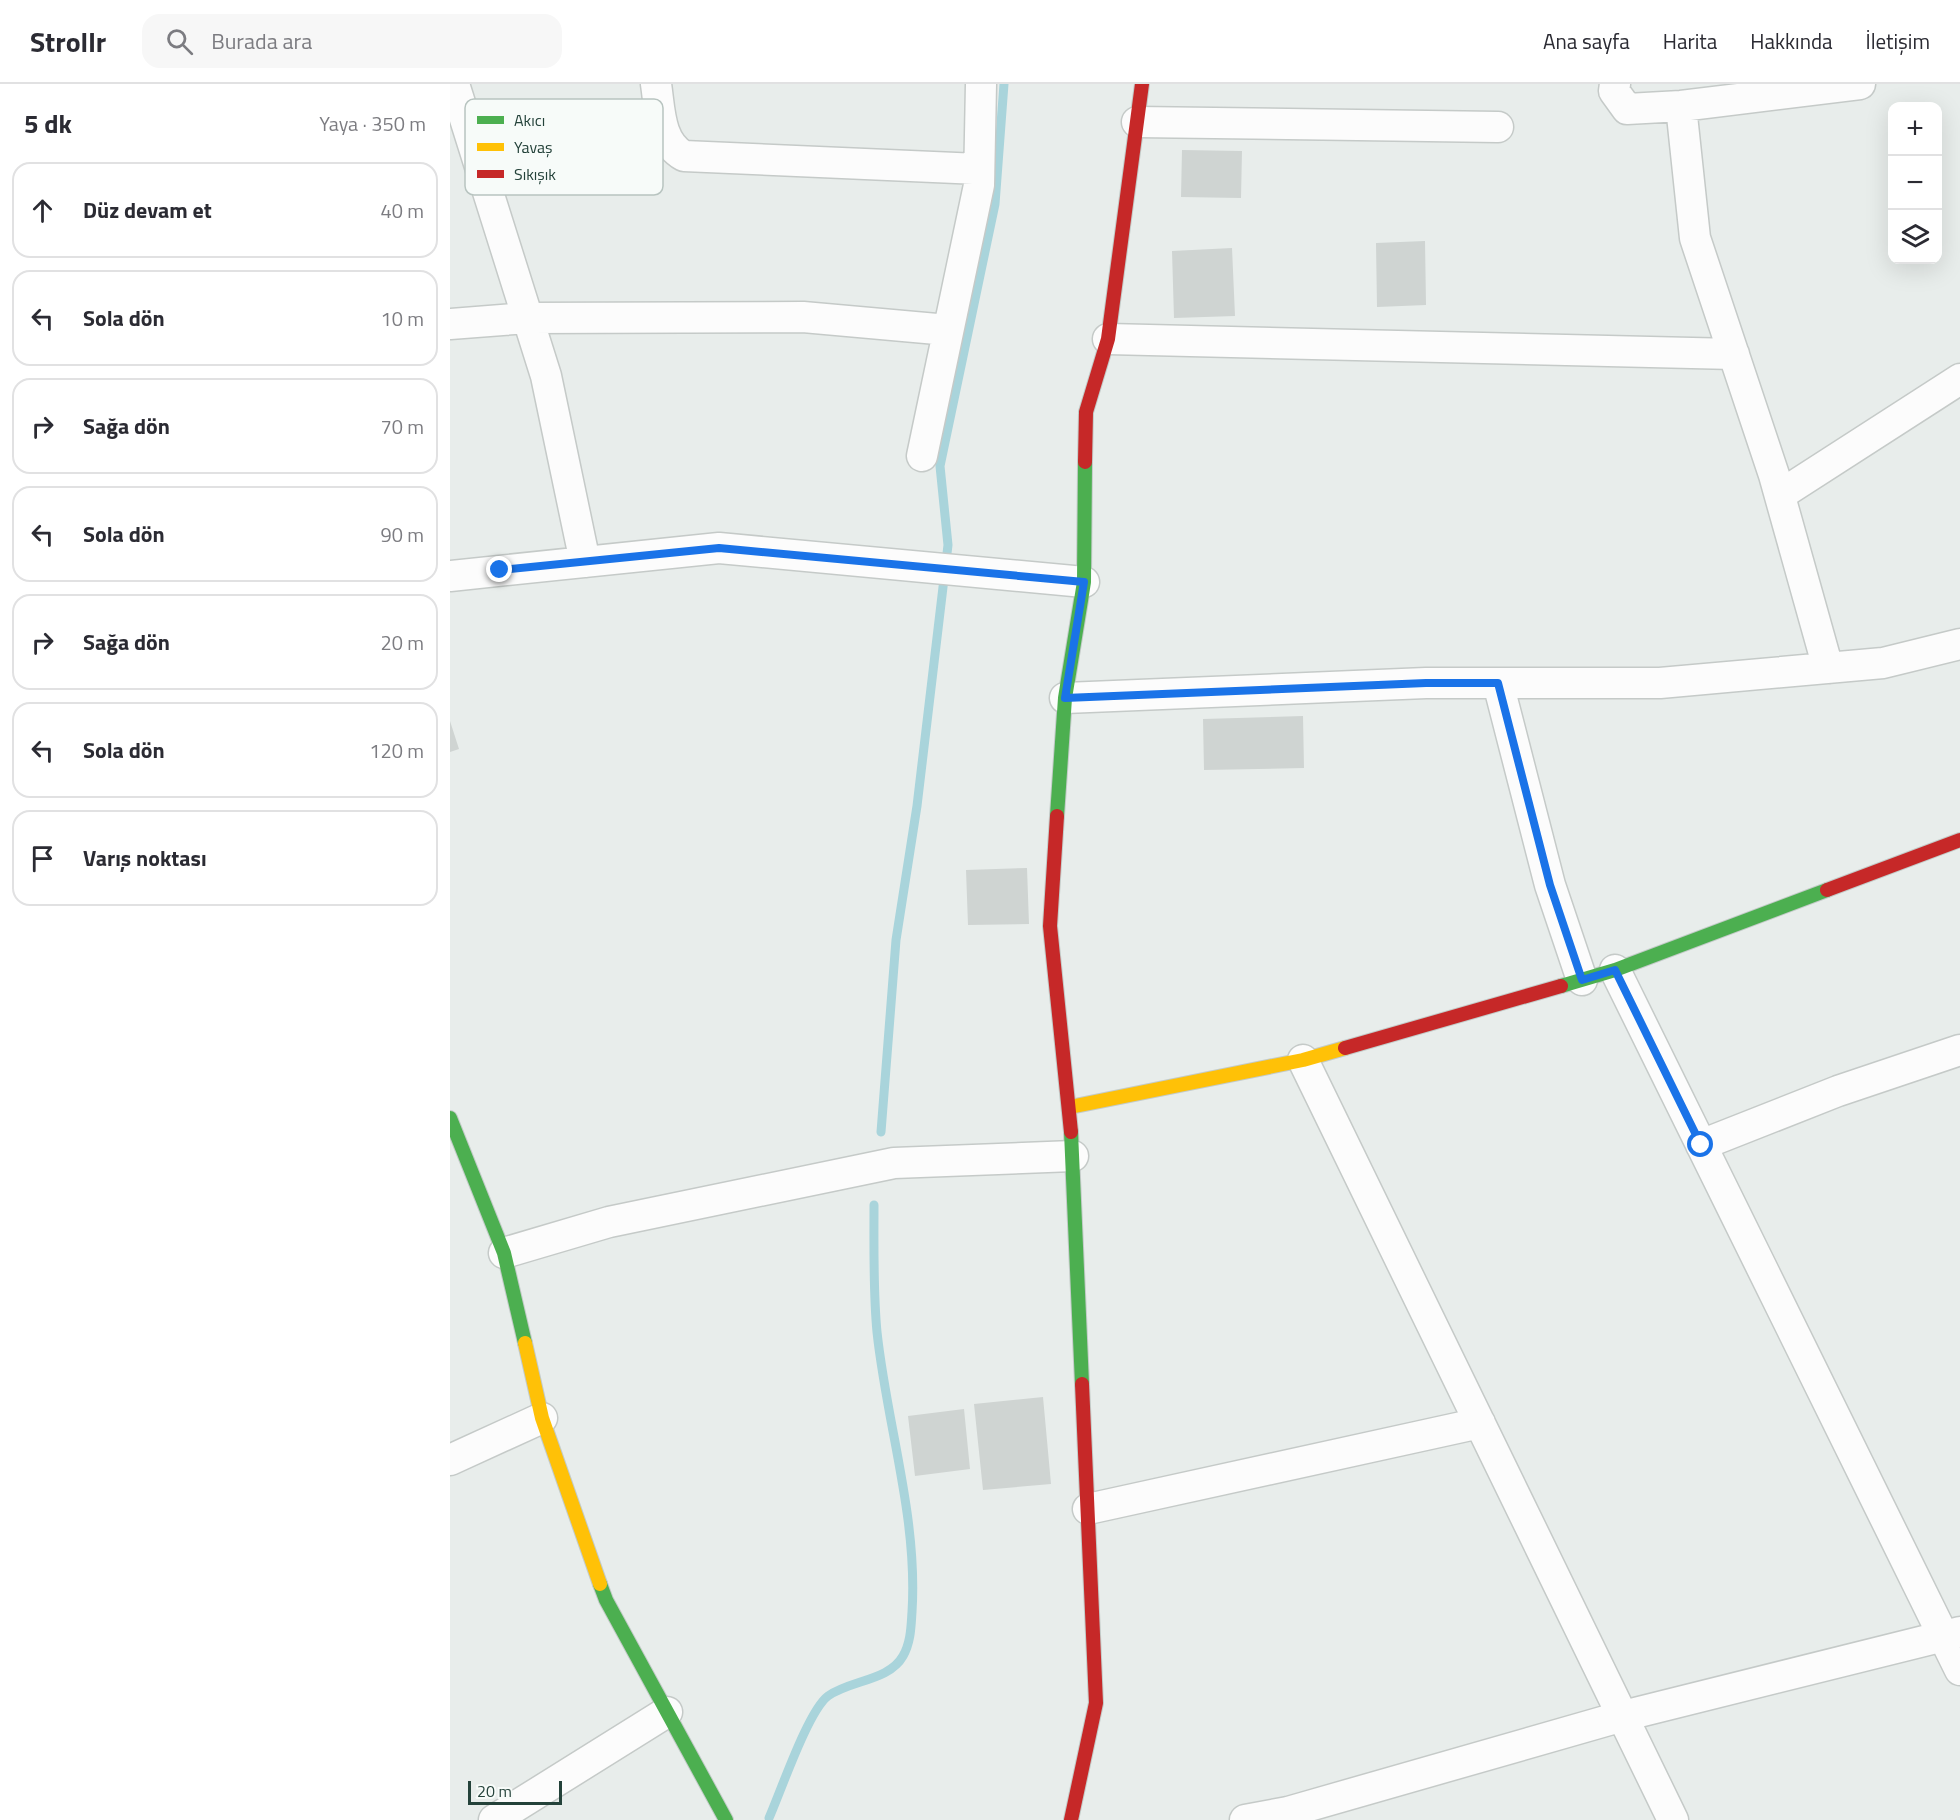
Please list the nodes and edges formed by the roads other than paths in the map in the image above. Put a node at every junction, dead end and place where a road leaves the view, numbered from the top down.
1 (454, 84) edge
2 (656, 84) edge
3 (981, 84) edge
4 (1142, 84) edge
5 (1615, 84) edge
6 (1860, 84) edge
7 (658, 99) edge
8 (1681, 106) junction
9 (465, 119) edge
10 (1137, 122) junction
11 (1498, 127) dead end
12 (663, 128) edge
13 (979, 170) junction
14 (489, 195) edge
15 (528, 318) junction
16 (450, 324) edge
17 (948, 330) junction
18 (1108, 339) junction
19 (1734, 354) junction
20 (1960, 379) edge
21 (922, 456) dead end
22 (1780, 495) junction
23 (585, 562) junction
24 (450, 576) edge
25 (1084, 582) junction
26 (1960, 644) edge
27 (1828, 668) junction
28 (1498, 683) junction
29 (1065, 698) junction
30 (1960, 840) edge
31 (1615, 970) junction
32 (1582, 980) junction
33 (1960, 1050) edge
34 (1303, 1060) junction
35 (1070, 1107) junction
36 (450, 1118) edge
37 (1701, 1145) junction
38 (1072, 1156) junction
39 (504, 1253) junction
40 (542, 1418) junction
41 (1480, 1423) junction
42 (450, 1460) edge
43 (1088, 1509) junction
44 (1952, 1634) edge
45 (1960, 1670) edge
46 (667, 1712) junction
47 (1623, 1716) junction
48 (1290, 1816) edge
49 (494, 1820) edge
50 (726, 1820) edge
51 (1071, 1820) edge
52 (1245, 1820) edge
53 (1673, 1820) edge

1 - 9 street
2 - 7 street
3 - 13 street
4 - 10 street
5 - 8 street
6 - 8 street
8 - 19 street
10 - 11 street
10 - 18 street
12 - 13 street
13 - 17 street
14 - 15 street
15 - 16 street
15 - 17 street
15 - 23 street
17 - 21 street
18 - 19 street
18 - 25 street
19 - 22 street
20 - 22 street
22 - 27 street
23 - 24 street
23 - 25 street
25 - 29 street
26 - 27 street
27 - 28 street
28 - 29 street
28 - 32 street
29 - 35 street
30 - 31 street
31 - 32 street
31 - 37 street
32 - 34 street
33 - 37 street
34 - 35 street
34 - 41 street
35 - 38 street
36 - 39 street
37 - 44 street
38 - 39 street
38 - 43 street
39 - 40 street
40 - 42 street
40 - 46 street
41 - 43 street
41 - 47 street
43 - 51 street
44 - 45 street
44 - 47 street
46 - 49 street
46 - 50 street
47 - 48 street
47 - 53 street
48 - 52 street

